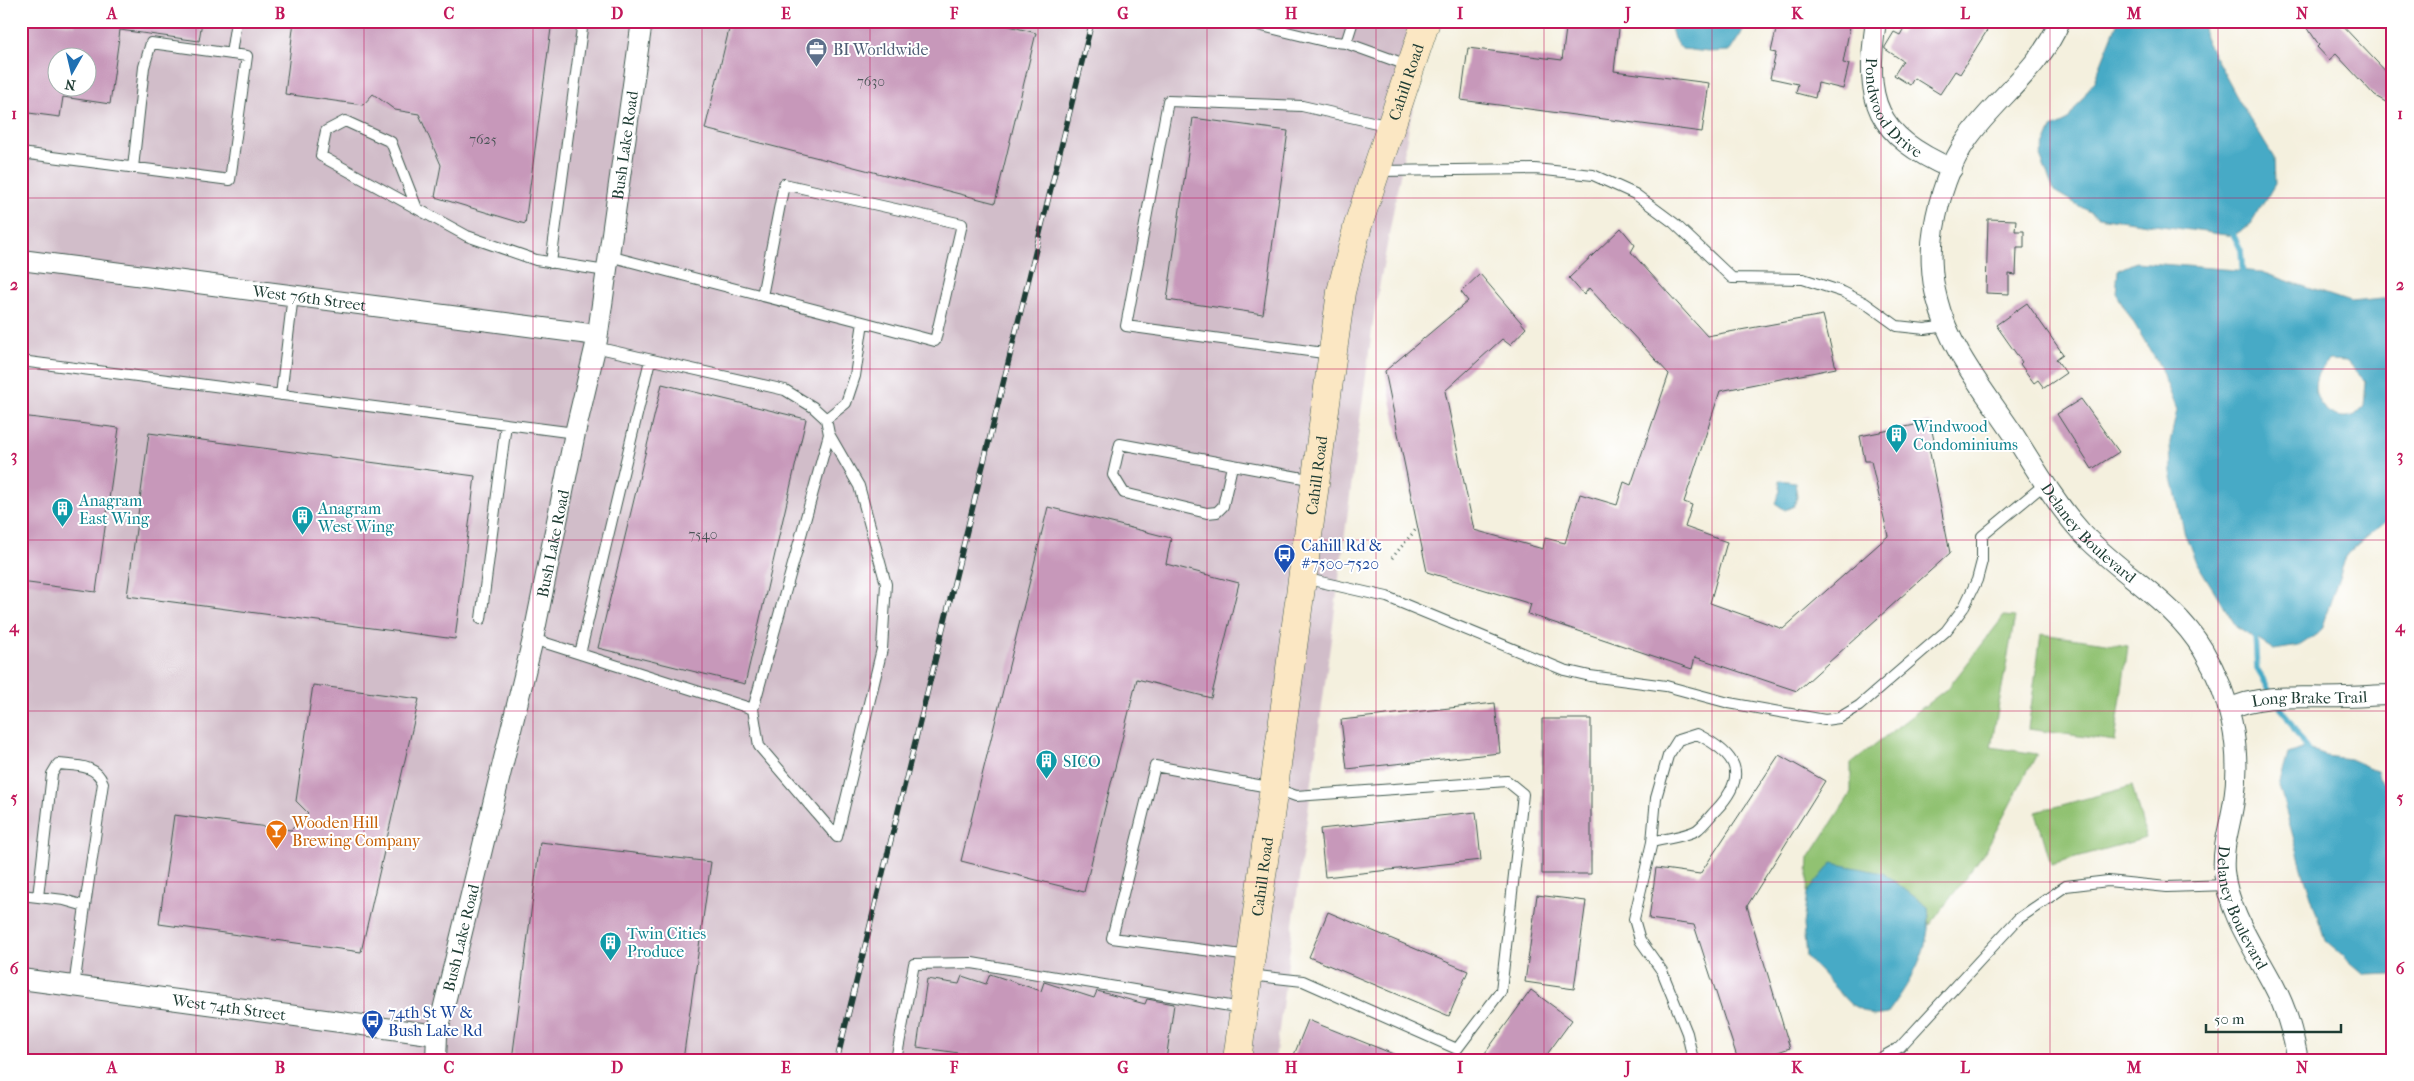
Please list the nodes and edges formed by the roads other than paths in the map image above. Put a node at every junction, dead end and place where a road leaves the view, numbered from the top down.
1 (236, 21) edge
2 (583, 21) edge
3 (642, 21) edge
4 (1242, 21) edge
5 (1353, 21) edge
6 (1426, 21) edge
7 (1876, 21) edge
8 (2060, 21) edge
9 (1346, 43) junction
10 (231, 54) junction
11 (1411, 66) junction
12 (1391, 127) junction
13 (21, 153) edge
14 (133, 168) junction
15 (1952, 168) junction
16 (1376, 171) junction
17 (416, 206) junction
18 (21, 260) edge
19 (552, 262) junction
20 (608, 263) junction
21 (293, 295) junction
22 (762, 296) junction
23 (863, 322) junction
24 (1946, 326) junction
25 (596, 341) junction
26 (1332, 354) junction
27 (650, 360) junction
28 (21, 361) edge
29 (281, 395) junction
30 (826, 419) junction
31 (506, 424) junction
32 (575, 433) junction
33 (829, 434) junction
34 (1232, 466) junction
35 (1315, 480) junction
36 (2046, 483) junction
37 (1302, 578) junction
38 (481, 618) dead end
39 (532, 639) junction
40 (580, 654) junction
41 (2393, 695) edge
42 (754, 709) junction
43 (2229, 709) junction
44 (1274, 788) junction
45 (1652, 842) junction
46 (2228, 885) junction
47 (21, 895) edge
48 (38, 897) junction
49 (85, 906) junction
50 (1250, 966) junction
51 (21, 979) edge
52 (74, 986) junction
53 (1244, 1008) junction
54 (437, 1034) junction
55 (436, 1060) edge
56 (896, 1060) edge
57 (1237, 1060) edge
58 (1693, 1060) edge
59 (1877, 1060) edge
60 (2298, 1060) edge

1 - 10 lane
2 - 19 lane
3 - 20 street, Bush Lake Road
4 - 9 lane
5 - 9 lane
6 - 11 street, Cahill Road
7 - 15 street, Pondwood Drive
8 - 15 street, Delaney Boulevard
9 - 11 lane
10 - 14 lane
10 - 14 lane
11 - 12 street, Cahill Road
12 - 16 street, Cahill Road
12 - 26 lane
13 - 14 lane
15 - 24 street, Delaney Boulevard
16 - 24 lane
16 - 26 street, Cahill Road
17 - 17 lane
17 - 19 lane
18 - 21 street, West 76th Street
19 - 20 lane
20 - 22 lane
20 - 25 street, Bush Lake Road
21 - 25 street, West 76th Street
21 - 29 lane
22 - 23 lane
22 - 23 lane
23 - 30 lane
24 - 36 street, Delaney Boulevard
25 - 27 lane
25 - 32 street, Bush Lake Road
26 - 35 street, Cahill Road
27 - 30 lane
27 - 40 lane
28 - 29 lane
29 - 31 lane
30 - 33 lane
31 - 32 lane
31 - 38 lane
32 - 39 street, Bush Lake Road
33 - 42 lane
33 - 42 lane
34 - 34 lane
34 - 35 lane
35 - 37 street, Cahill Road
36 - 37 lane
36 - 43 street, Delaney Boulevard
37 - 44 street, Cahill Road
39 - 40 lane
39 - 54 street, Bush Lake Road
40 - 42 lane
41 - 43 street, Long Brake Trail
43 - 46 street, Delaney Boulevard
44 - 50 street, Cahill Road
44 - 50 lane
44 - 50 lane
45 - 45 lane
45 - 58 lane
46 - 59 lane
46 - 60 street, Delaney Boulevard
47 - 48 lane
48 - 49 lane
48 - 49 lane
49 - 52 lane
50 - 53 street, Cahill Road
51 - 52 street, West 74th Street
52 - 54 street, West 74th Street
53 - 56 lane
53 - 57 street, Cahill Road
54 - 55 street, Bush Lake Road

